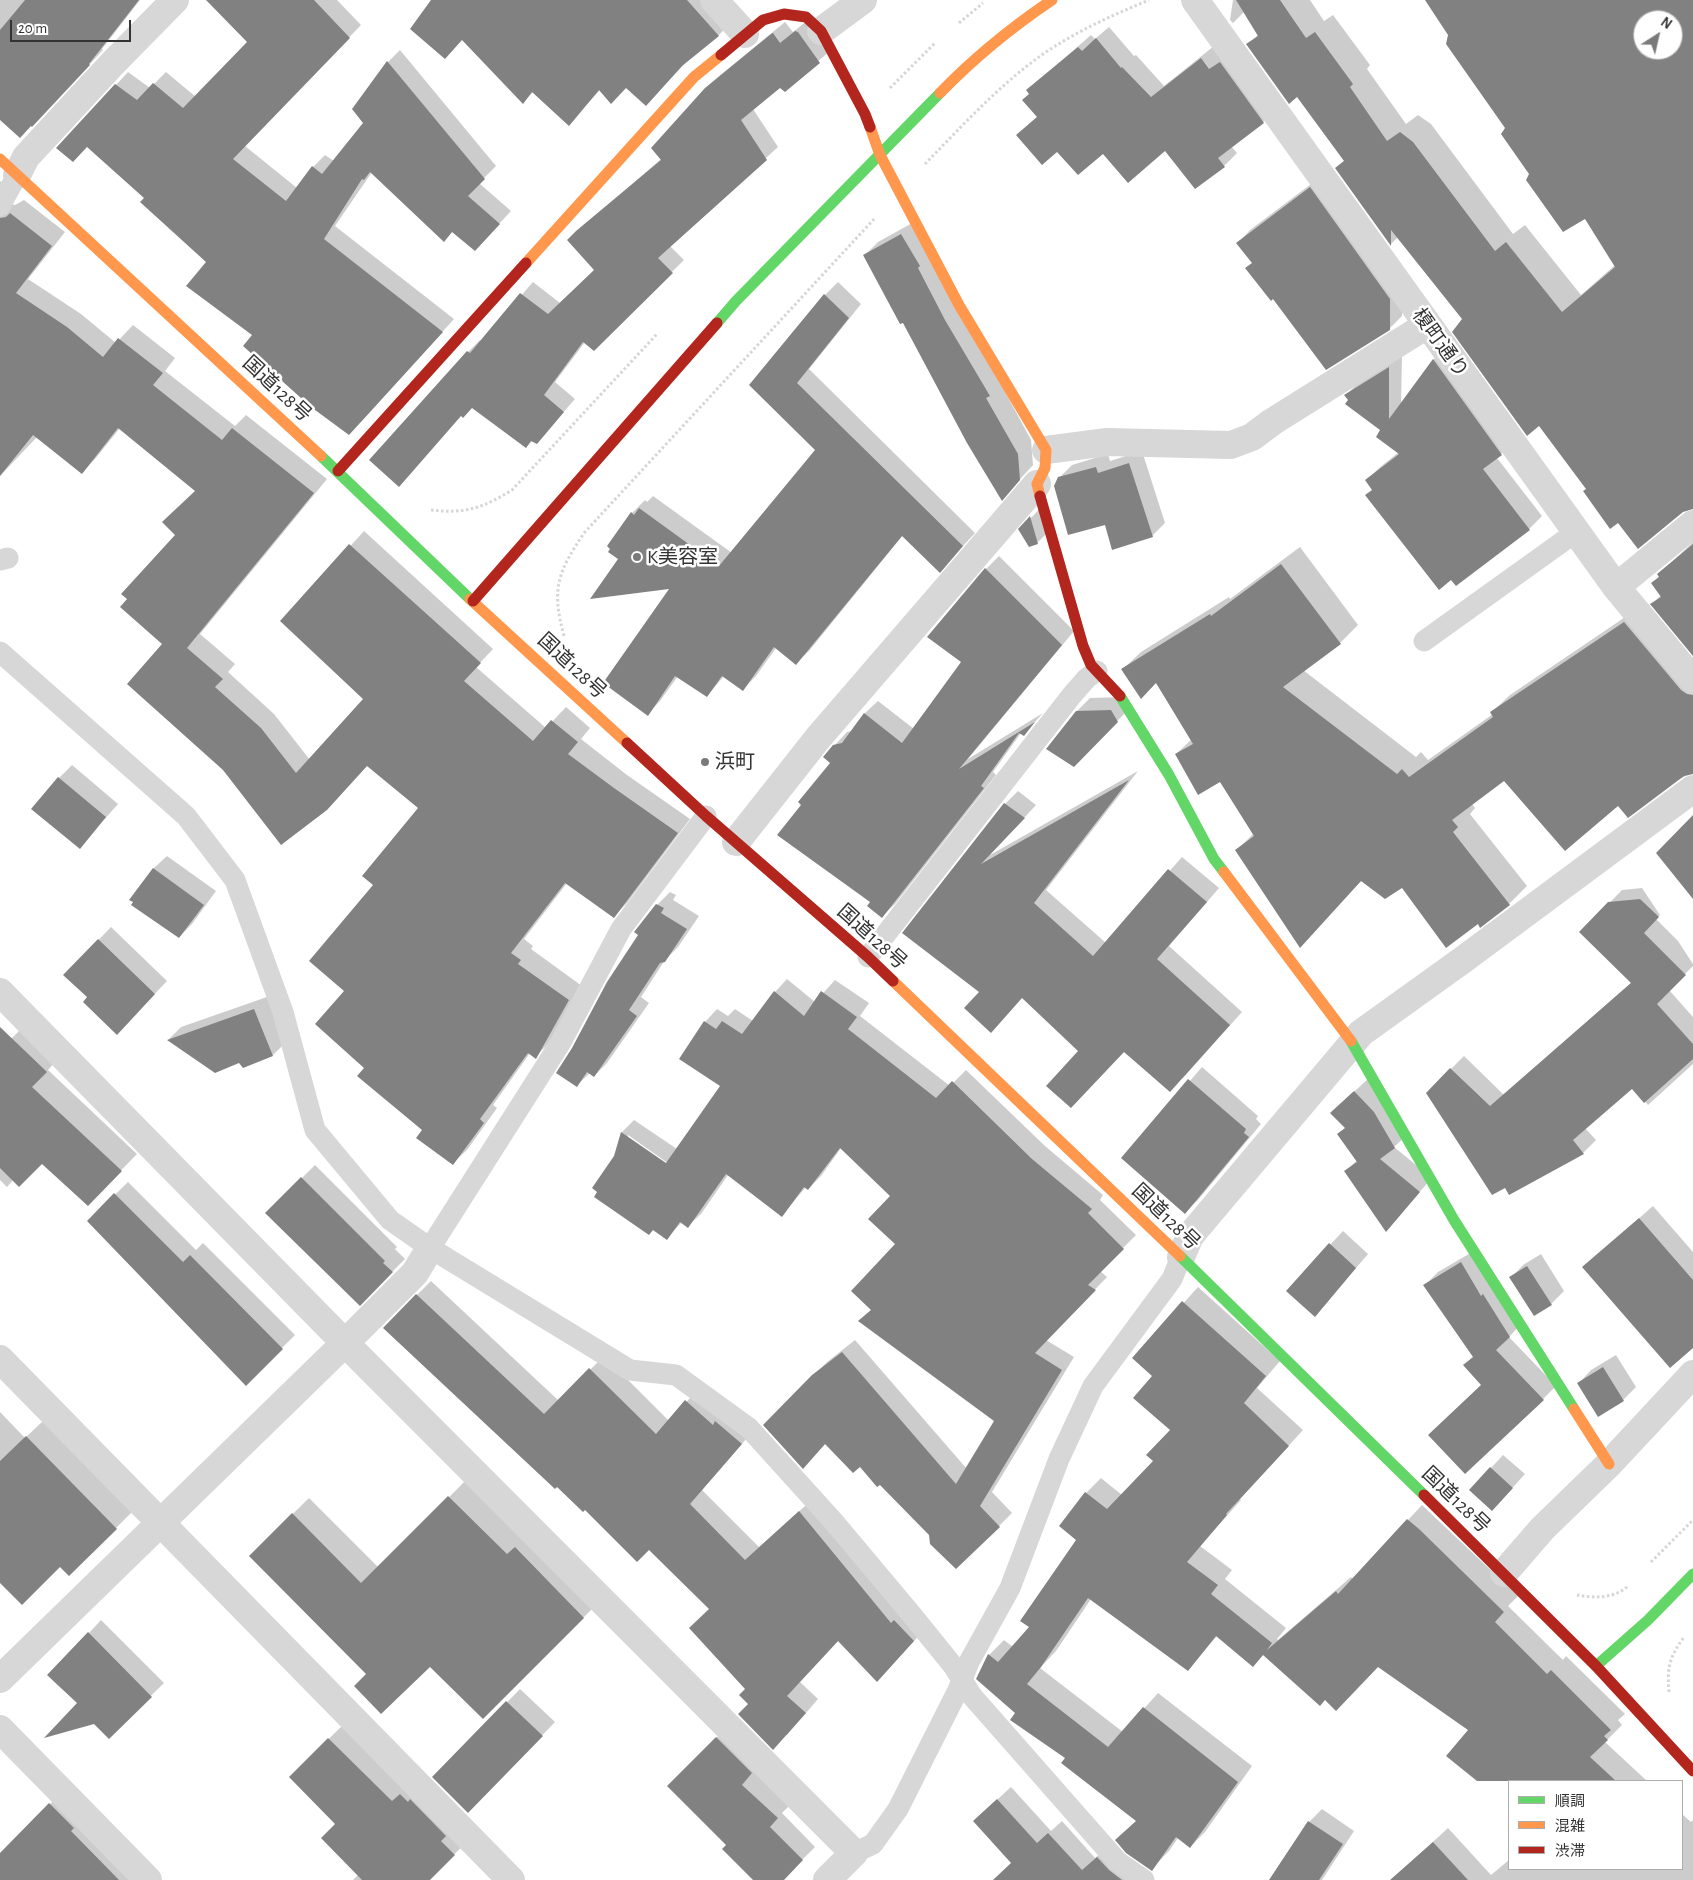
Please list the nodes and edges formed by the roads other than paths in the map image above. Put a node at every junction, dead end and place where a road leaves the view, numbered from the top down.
1 (175, 0) edge
2 (714, 0) edge
3 (863, 0) edge
4 (1052, 0) edge
5 (1195, 0) edge
6 (821, 31) junction
7 (745, 34) junction
8 (880, 155) junction
9 (9, 167) edge
10 (0, 206) edge
11 (1427, 325) junction
12 (1046, 450) junction
13 (338, 471) junction
14 (1037, 484) junction
15 (1693, 524) edge
16 (1576, 532) junction
17 (1616, 587) junction
18 (473, 601) junction
19 (1424, 641) dead end
20 (0, 652) edge
21 (1097, 671) junction
22 (1693, 680) edge
23 (1693, 790) edge
24 (706, 816) junction
25 (736, 842) junction
26 (868, 957) junction
27 (0, 992) edge
28 (1353, 1044) junction
29 (430, 1248) junction
30 (1181, 1257) junction
31 (345, 1344) junction
32 (0, 1359) edge
33 (1693, 1374) edge
34 (1609, 1464) junction
35 (160, 1523) junction
36 (1504, 1573) junction
37 (1693, 1574) edge
38 (1596, 1666) junction
39 (0, 1679) edge
40 (962, 1680) junction
41 (0, 1729) edge
42 (1693, 1771) edge
43 (854, 1854) junction
44 (148, 1880) edge
45 (511, 1880) edge
46 (827, 1880) edge
47 (1144, 1880) edge

1 - 9 street
2 - 7 street
3 - 6 street
4 - 8 main road
5 - 11 street, 榎町通り
6 - 7 main road
6 - 8 main road
7 - 13 main road
8 - 12 main road
8 - 18 main road
9 - 10 lane
9 - 13 main road, 国道128号
11 - 12 street
11 - 16 street, 榎町通り
12 - 14 main road
13 - 18 main road, 国道128号
14 - 21 main road
14 - 25 street
15 - 17 street
16 - 17 street, 榎町通り
16 - 19 lane
17 - 22 street, 榎町通り
18 - 24 main road, 国道128号
20 - 29 lane
21 - 26 lane
21 - 28 main road
23 - 28 street
24 - 25 main road, 国道128号
24 - 29 lane
25 - 26 main road, 国道128号
26 - 30 main road, 国道128号
27 - 31 street
28 - 30 street
28 - 34 main road
29 - 31 street
29 - 40 lane
30 - 36 main road, 国道128号
30 - 40 lane
31 - 35 street
31 - 43 street
32 - 35 street
33 - 34 street
34 - 36 street
35 - 39 street
35 - 45 street
36 - 38 main road, 国道128号
37 - 38 main road
38 - 42 main road, 国道128号
40 - 43 lane
40 - 47 lane
41 - 44 street
43 - 46 street

